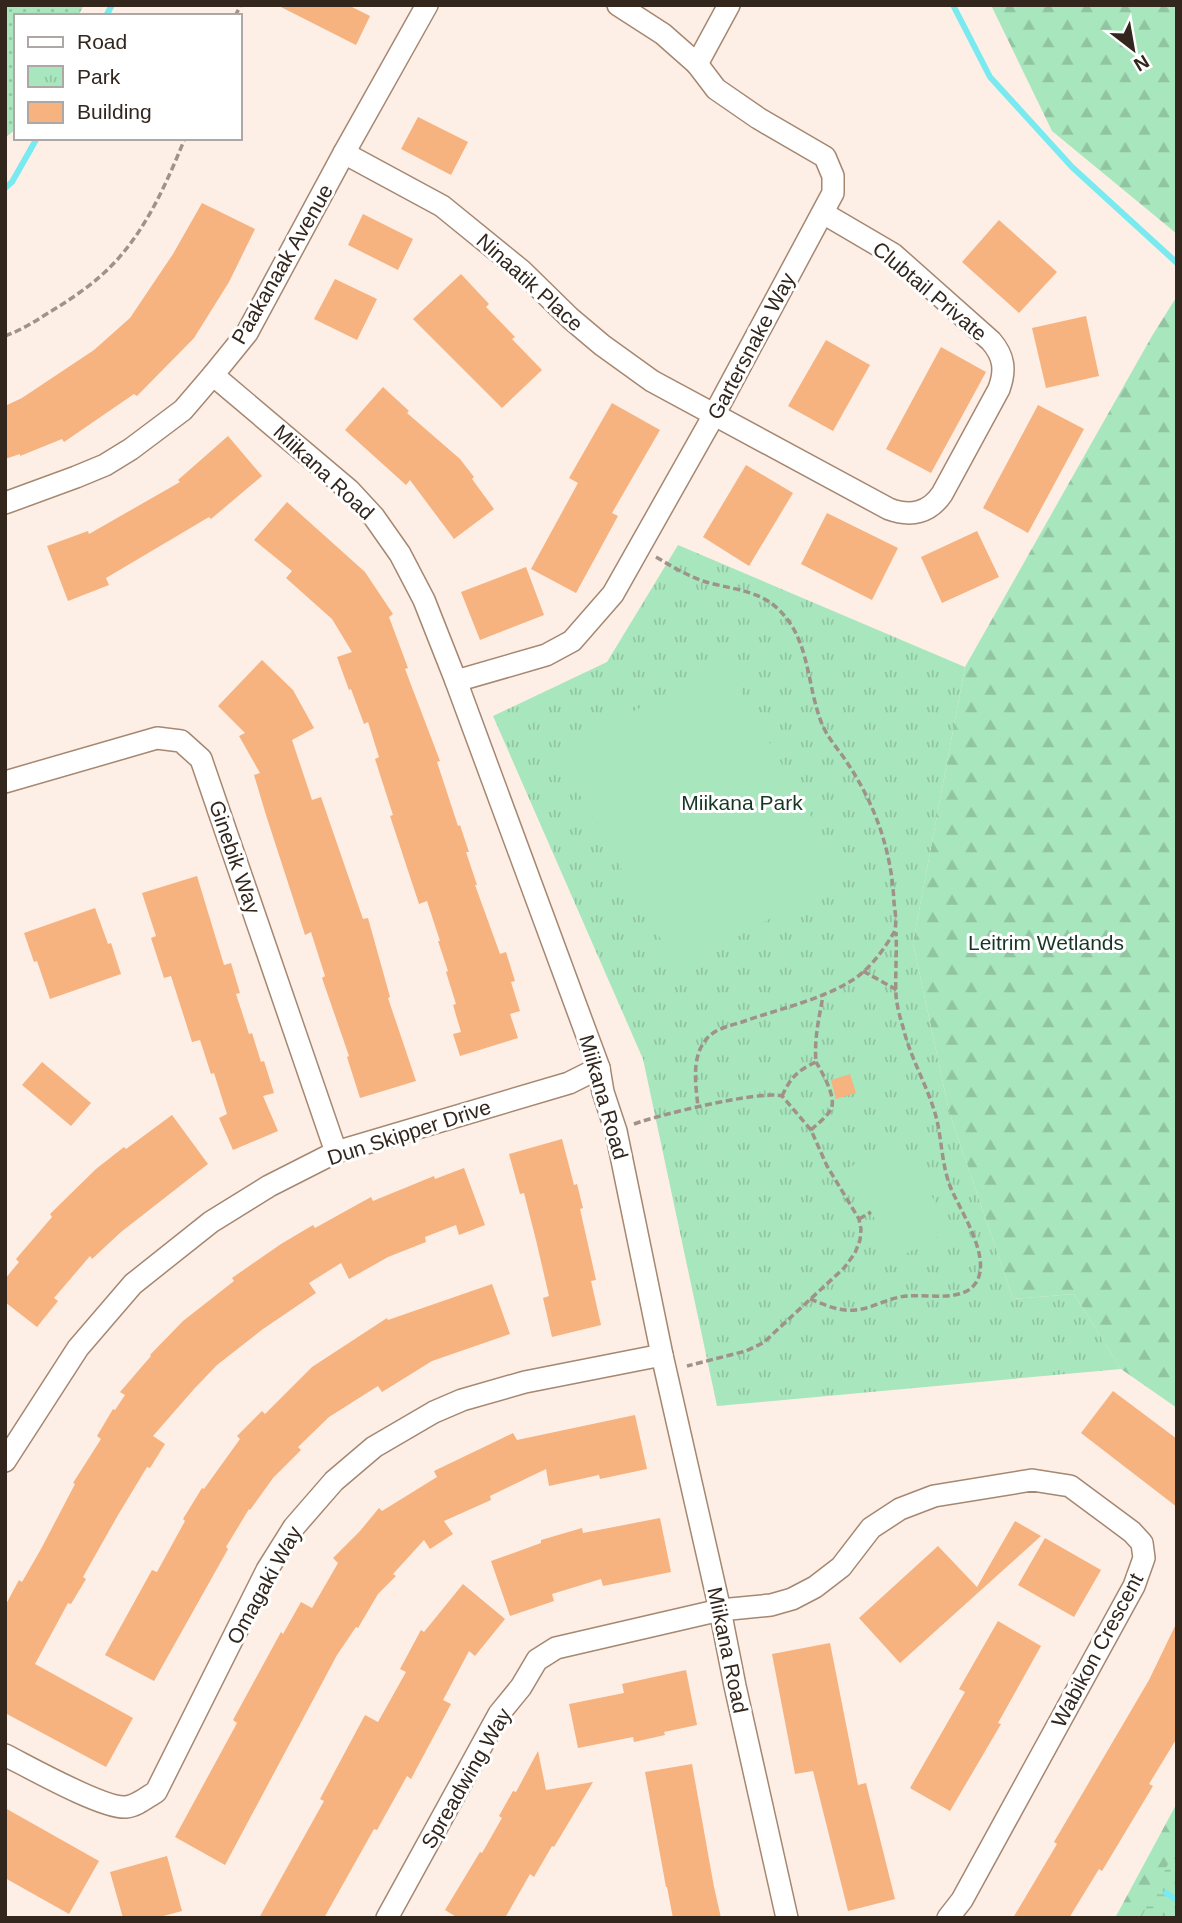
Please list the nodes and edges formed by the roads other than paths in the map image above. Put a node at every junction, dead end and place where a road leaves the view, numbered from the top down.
1 (426, 5) edge
2 (618, 5) edge
3 (729, 5) edge
4 (697, 64) junction
5 (344, 153) junction
6 (823, 213) junction
7 (213, 375) junction
8 (714, 415) junction
9 (5, 503) edge
10 (456, 681) junction
11 (5, 782) edge
12 (599, 1068) junction
13 (337, 1152) junction
14 (664, 1364) junction
15 (5, 1461) edge
16 (720, 1610) junction
17 (5, 1755) edge
18 (387, 1918) edge
19 (787, 1918) edge
20 (948, 1918) edge

1 - 5 street, Paakanaak Avenue
2 - 4 street, Gartersnake Way
3 - 4 street
4 - 6 street, Gartersnake Way
5 - 7 street, Paakanaak Avenue
5 - 8 street, Ninaatik Place
6 - 8 street, Gartersnake Way
6 - 8 street, Clubtail Private
7 - 9 street, Paakanaak Avenue
7 - 10 street, Miikana Road
8 - 10 street, Gartersnake Way
10 - 12 street, Miikana Road
11 - 13 street, Ginebik Way
12 - 13 street, Dun Skipper Drive
12 - 14 street, Miikana Road
13 - 15 street, Dun Skipper Drive
14 - 16 street, Miikana Road
14 - 17 street, Omagaki Way
16 - 18 street, Spreadwing Way
16 - 19 street, Miikana Road
16 - 20 street, Wabikon Crescent

